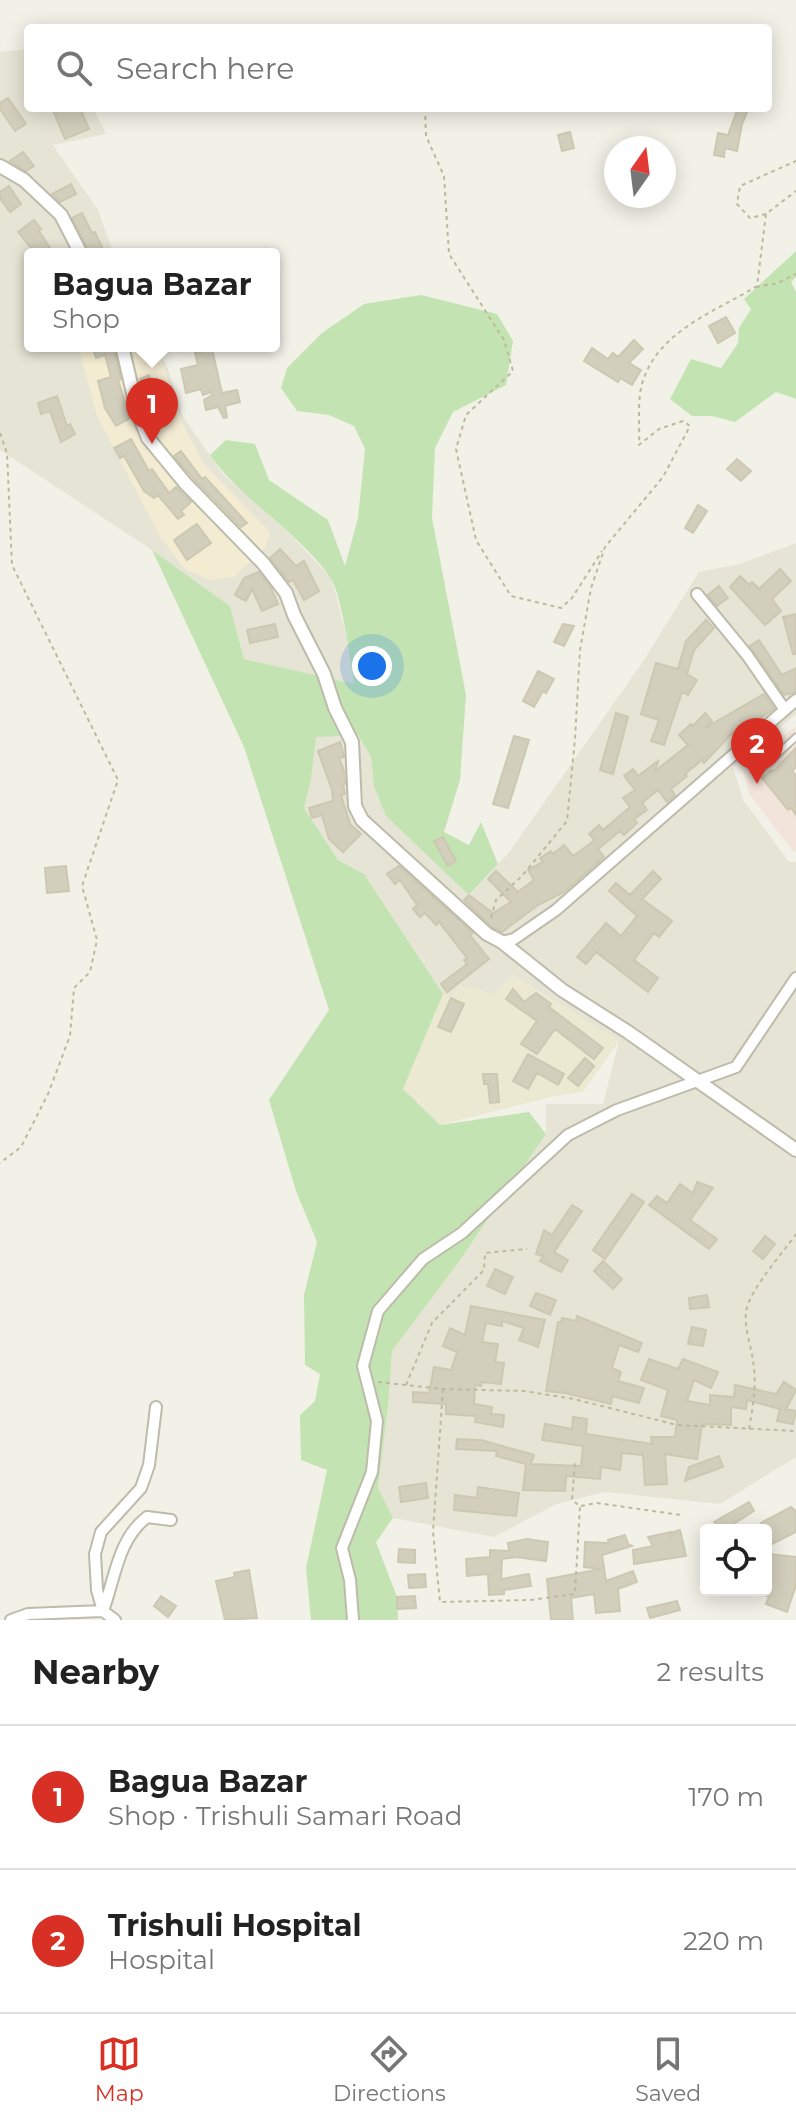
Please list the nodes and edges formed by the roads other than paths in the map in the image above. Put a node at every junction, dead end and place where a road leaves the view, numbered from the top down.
1 (0, 166) edge
2 (78, 248) edge
3 (123, 352) edge
4 (697, 594) dead end
5 (796, 700) edge
6 (785, 710) junction
7 (796, 737) edge
8 (757, 773) dead end
9 (502, 942) junction
10 (796, 978) edge
11 (697, 1079) junction
12 (796, 1150) edge
13 (156, 1407) dead end
14 (171, 1520) dead end
15 (103, 1611) junction
16 (11, 1620) edge
17 (115, 1620) edge
18 (353, 1620) edge

1 - 2 street
3 - 9 street
4 - 6 street
5 - 6 street
6 - 9 street
7 - 8 lane
9 - 11 street
10 - 11 street
11 - 12 street
11 - 18 street
13 - 15 street
14 - 15 street
15 - 16 street
15 - 17 street

